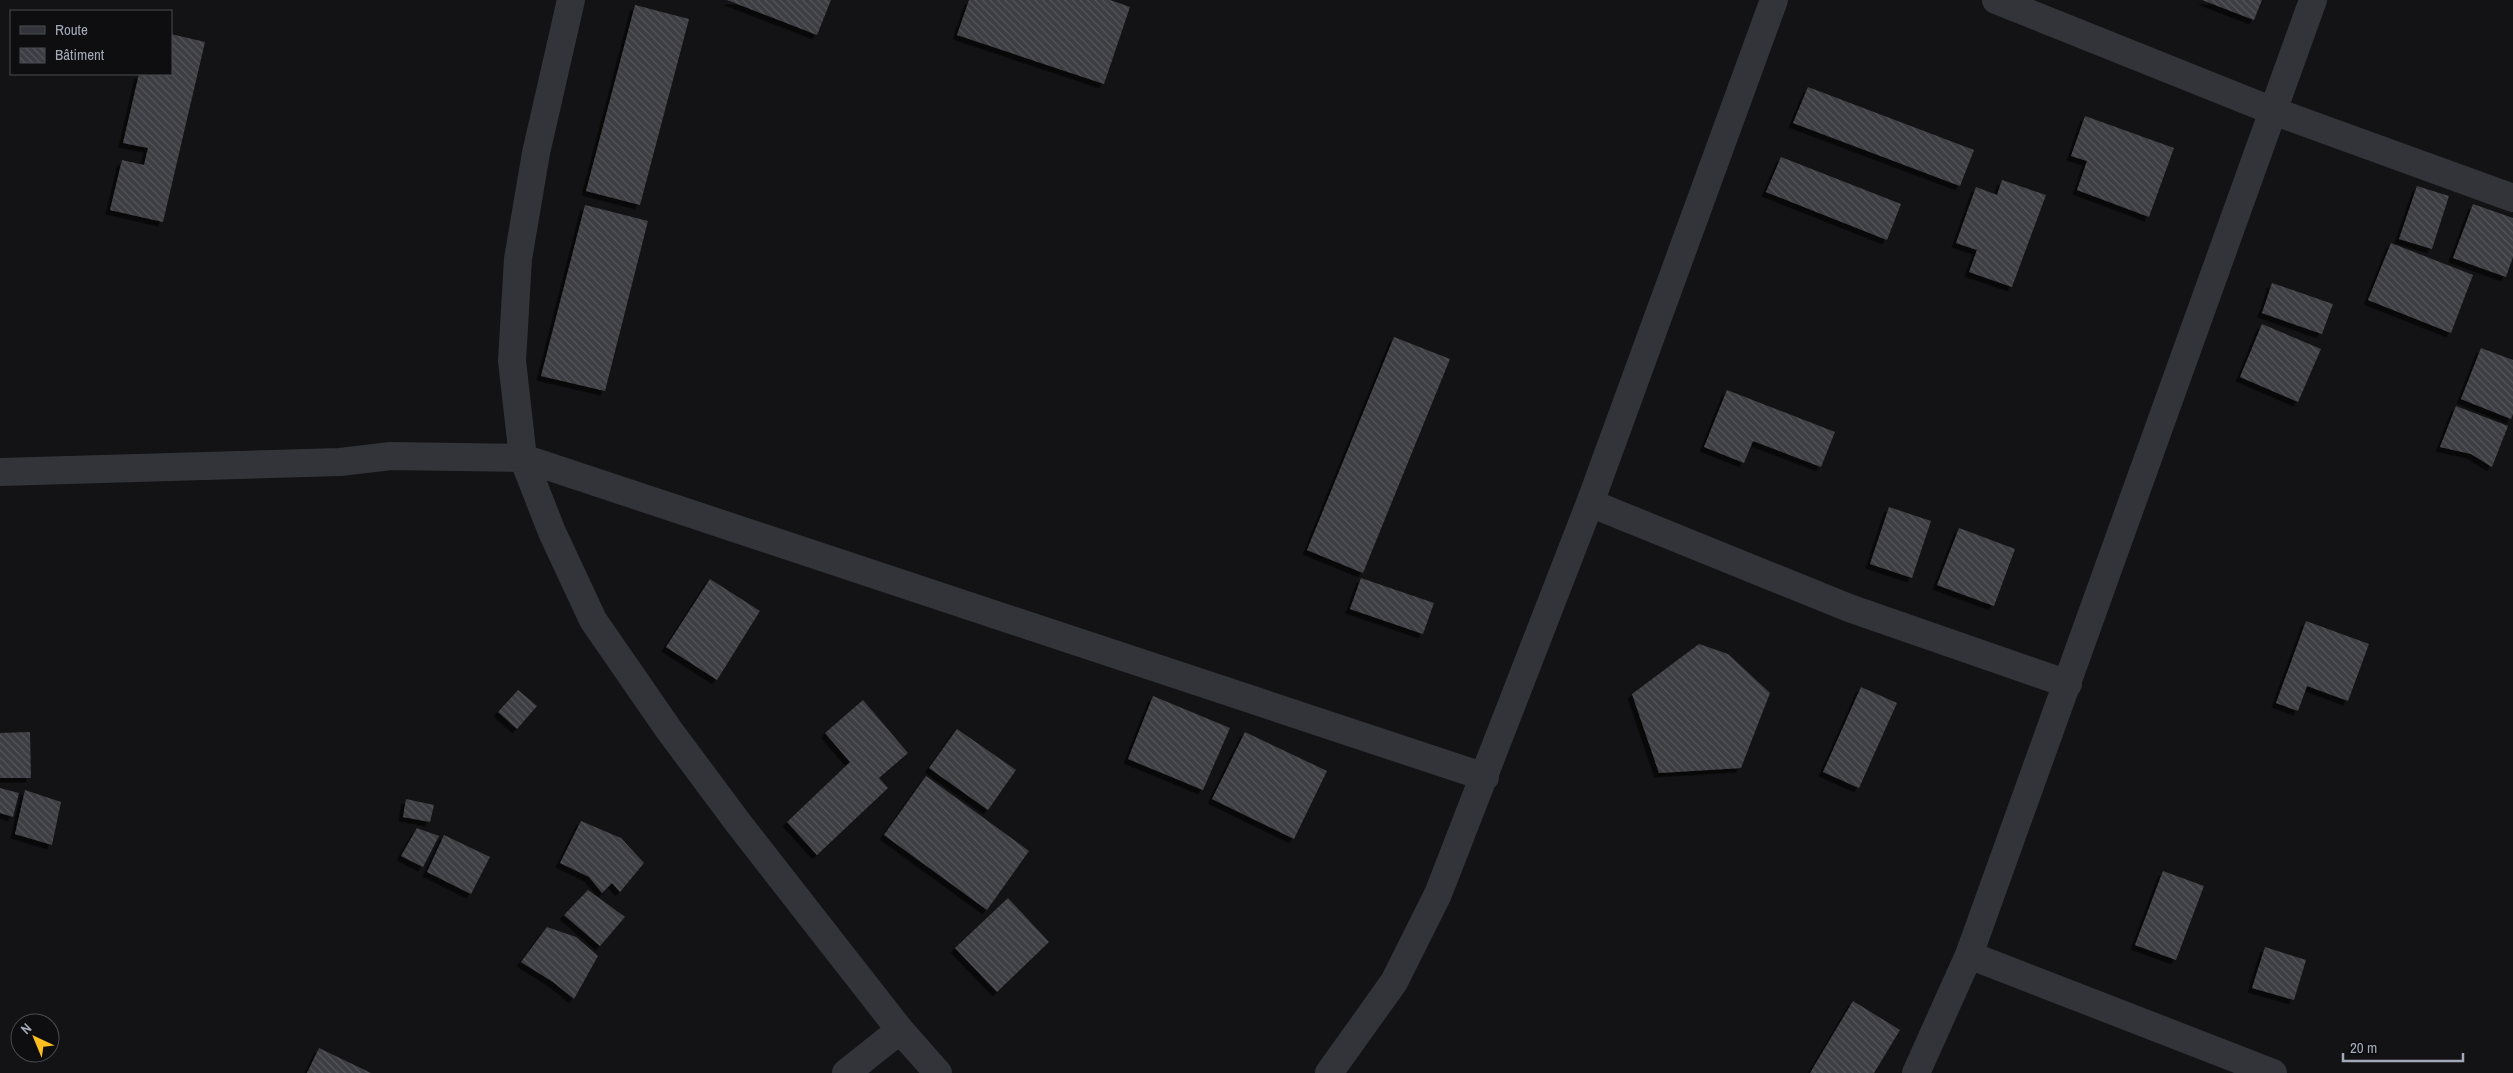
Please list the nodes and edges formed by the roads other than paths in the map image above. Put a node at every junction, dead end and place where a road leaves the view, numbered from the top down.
1 (571, 0) edge
2 (1774, 0) edge
3 (1996, 0) edge
4 (2313, 0) edge
5 (2273, 111) junction
6 (2513, 198) edge
7 (523, 458) junction
8 (0, 472) edge
9 (1590, 503) junction
10 (2068, 684) junction
11 (1485, 777) junction
12 (1969, 955) junction
13 (900, 1030) junction
14 (846, 1073) edge
15 (938, 1073) edge
16 (1329, 1073) edge
17 (1916, 1073) edge
18 (2273, 1073) edge

1 - 7 street
2 - 9 street
3 - 5 street
4 - 5 street
5 - 6 street
5 - 10 street
7 - 8 street
7 - 11 street
7 - 13 street
9 - 10 street
9 - 11 street
10 - 12 street
11 - 16 street
12 - 17 street
12 - 18 street
13 - 14 street
13 - 15 street

